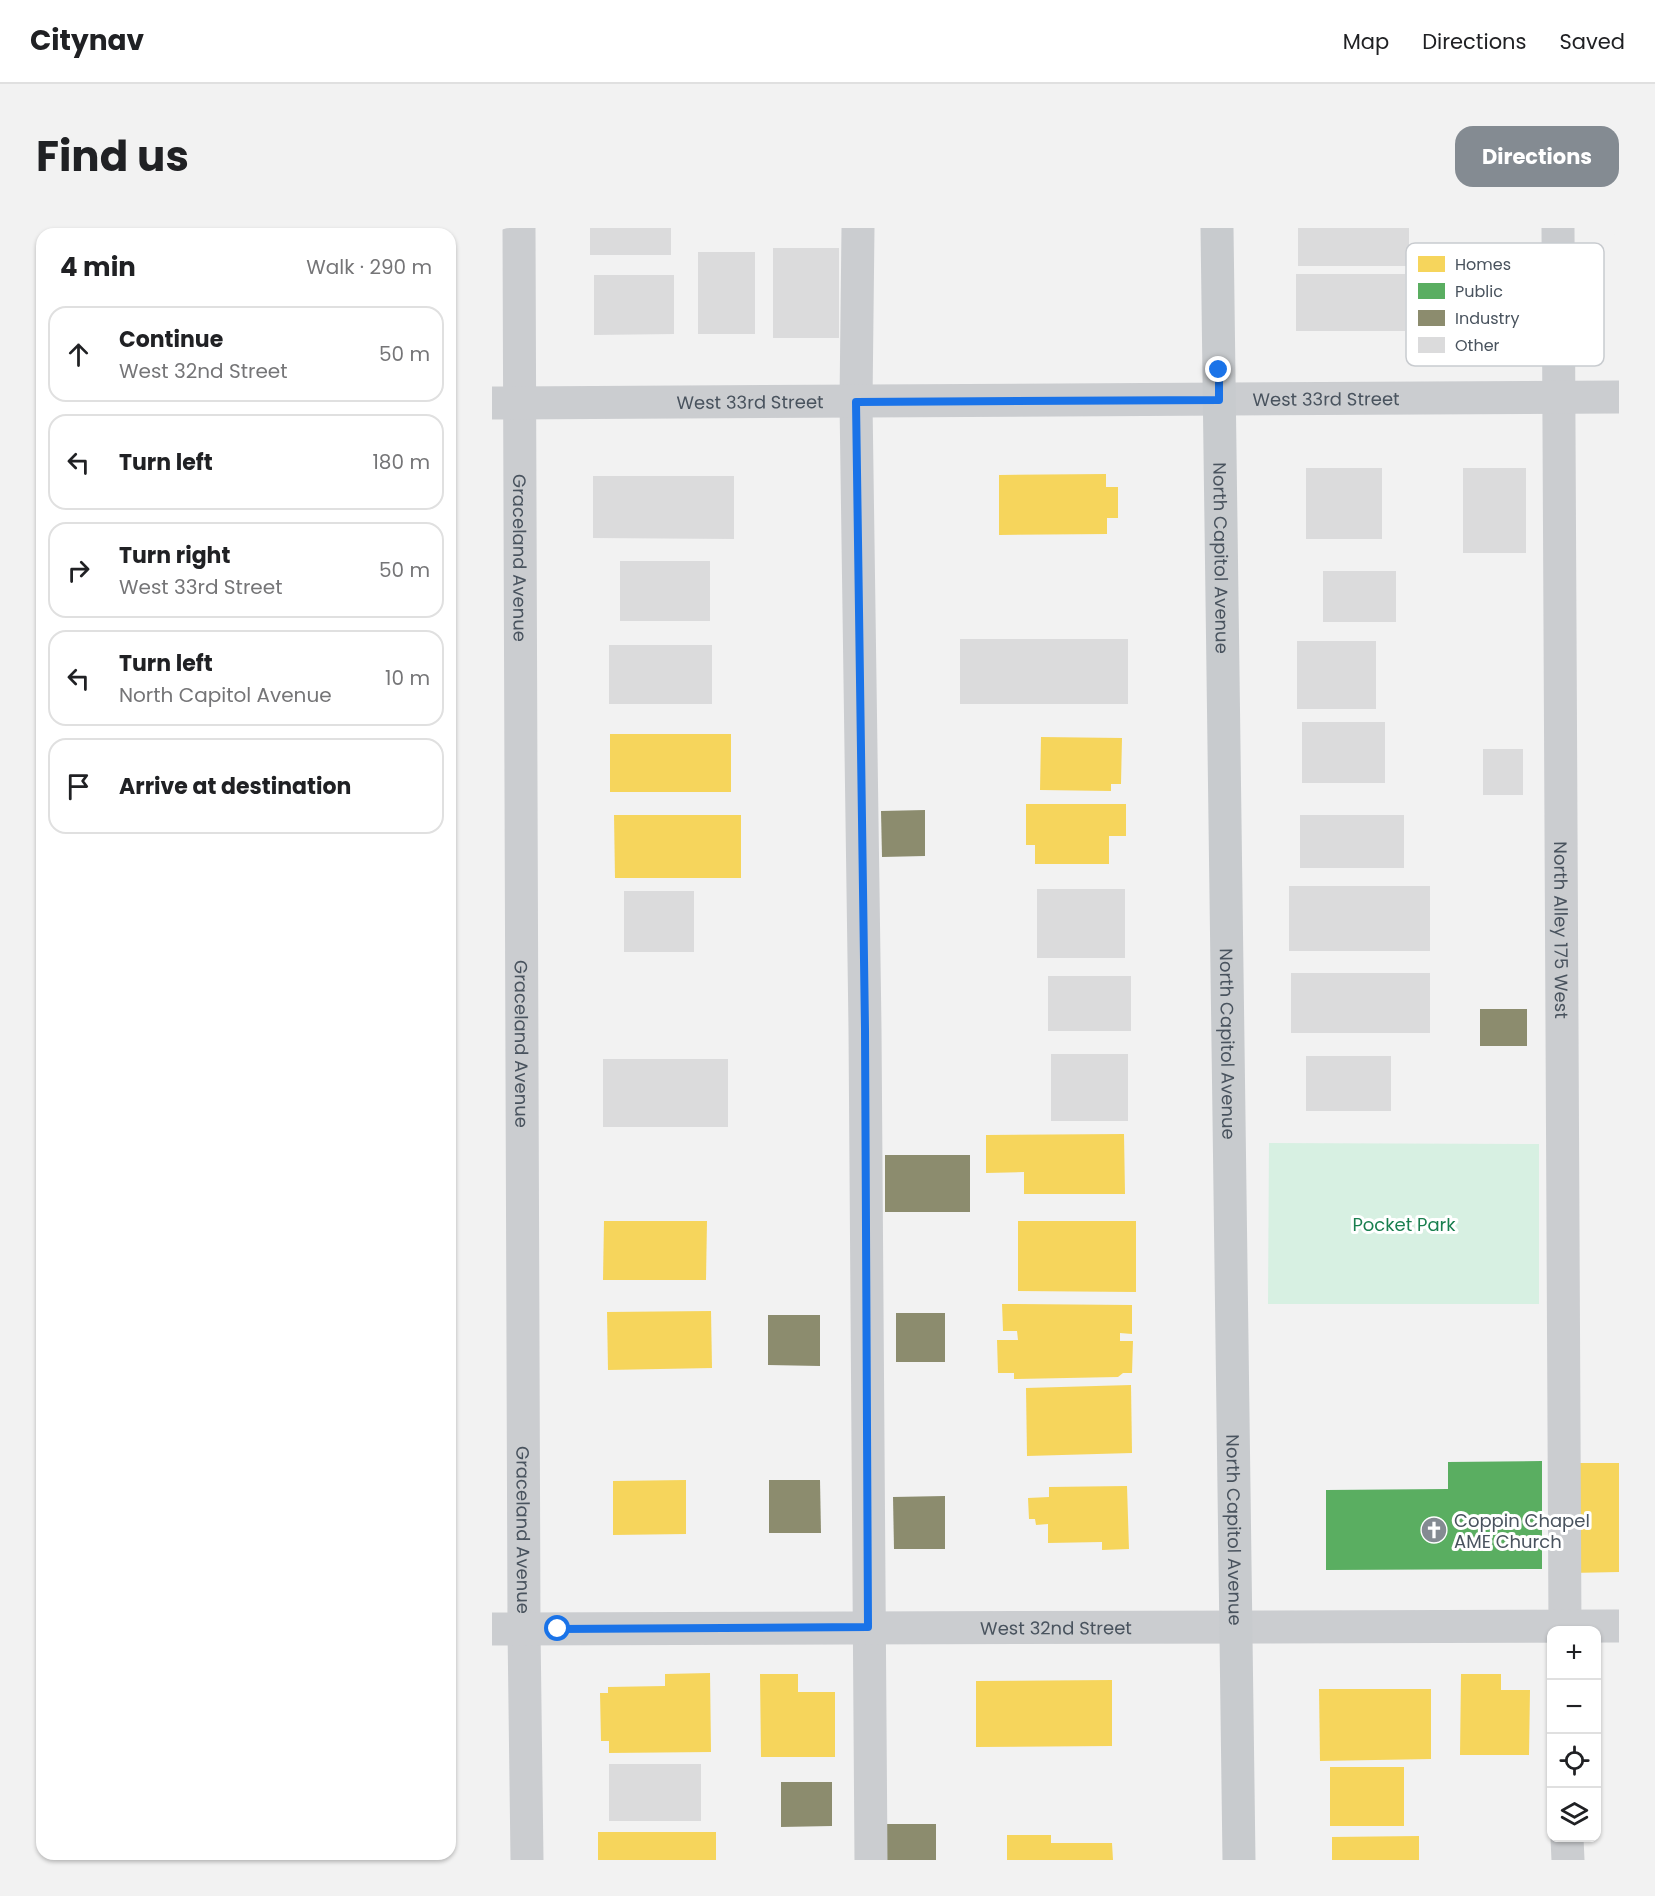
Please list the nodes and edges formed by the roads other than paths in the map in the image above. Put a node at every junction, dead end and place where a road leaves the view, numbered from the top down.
1 (519, 228) edge
2 (858, 228) edge
3 (1217, 228) edge
4 (1558, 228) edge
5 (1558, 243) edge
6 (1560, 366) edge
7 (1560, 397) junction
8 (1619, 397) edge
9 (1219, 400) junction
10 (856, 402) junction
11 (506, 403) edge
12 (1237, 1626) junction
13 (1565, 1626) edge
14 (1619, 1626) edge
15 (868, 1627) junction
16 (1601, 1627) edge
17 (1547, 1628) edge
18 (508, 1629) edge
19 (1568, 1842) edge
20 (527, 1860) edge
21 (871, 1860) edge
22 (1239, 1860) edge
23 (1568, 1860) edge

1 - 11 street, Graceland Avenue
2 - 10 street
3 - 9 main road, North Capitol Avenue
4 - 5 street, North Alley 175 West
6 - 7 street, North Alley 175 West
7 - 8 street, West 33rd Street
7 - 9 street, West 33rd Street
7 - 13 street, North Alley 175 West
9 - 10 street, West 33rd Street
9 - 12 main road, North Capitol Avenue
10 - 11 street, West 33rd Street
10 - 15 street
11 - 18 street, Graceland Avenue
12 - 15 street, West 32nd Street
12 - 17 street, West 32nd Street
12 - 22 main road, North Capitol Avenue
14 - 16 street, West 32nd Street
15 - 18 street, West 32nd Street
15 - 21 street
18 - 20 street, Graceland Avenue
19 - 23 street

